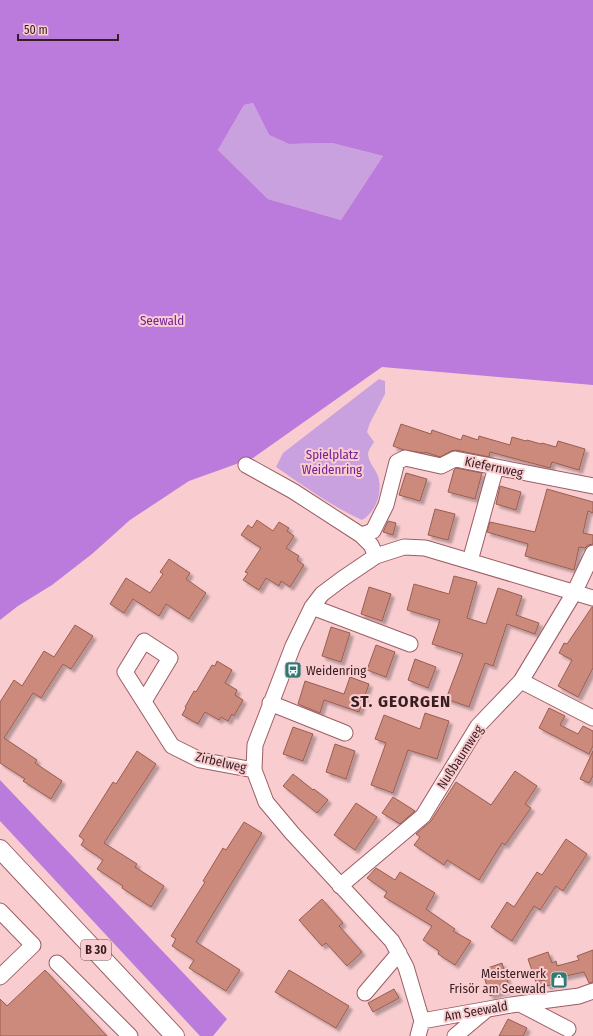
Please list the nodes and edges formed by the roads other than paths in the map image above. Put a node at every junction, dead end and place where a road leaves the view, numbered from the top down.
1 (246, 464) dead end
2 (496, 468) junction
3 (593, 486) edge
4 (361, 535) junction
5 (593, 552) edge
6 (376, 556) junction
7 (470, 561) junction
8 (574, 593) junction
9 (593, 598) edge
10 (312, 607) junction
11 (410, 644) dead end
12 (521, 681) junction
13 (144, 701) dead end
14 (270, 703) junction
15 (593, 718) edge
16 (345, 733) dead end
17 (254, 770) junction
18 (0, 849) edge
19 (340, 886) junction
20 (0, 911) edge
21 (399, 953) junction
22 (57, 963) dead end
23 (0, 977) edge
24 (593, 991) edge
25 (365, 993) dead end
26 (520, 1004) junction
27 (487, 1010) junction
28 (422, 1021) junction
29 (568, 1029) dead end
30 (130, 1036) edge
31 (175, 1036) edge
32 (418, 1036) edge
33 (455, 1036) edge

1 - 4 street
2 - 3 street, Kiefernweg
2 - 4 street, Kiefernweg
2 - 7 street
4 - 6 street
5 - 8 street
6 - 7 street
6 - 10 street
7 - 8 street
8 - 9 street
8 - 12 street, Nußbaumweg
10 - 11 street
10 - 14 street
12 - 15 street
12 - 19 street, Nußbaumweg
13 - 17 street, Zirbelweg
14 - 16 street
14 - 17 street
17 - 19 street
18 - 31 main road, B 30
19 - 21 street
20 - 23 street
21 - 25 street
21 - 28 street
22 - 30 street
24 - 26 street, Am Seewald
26 - 27 street, Am Seewald
26 - 29 street
27 - 28 street, Am Seewald
27 - 33 street
28 - 32 street

